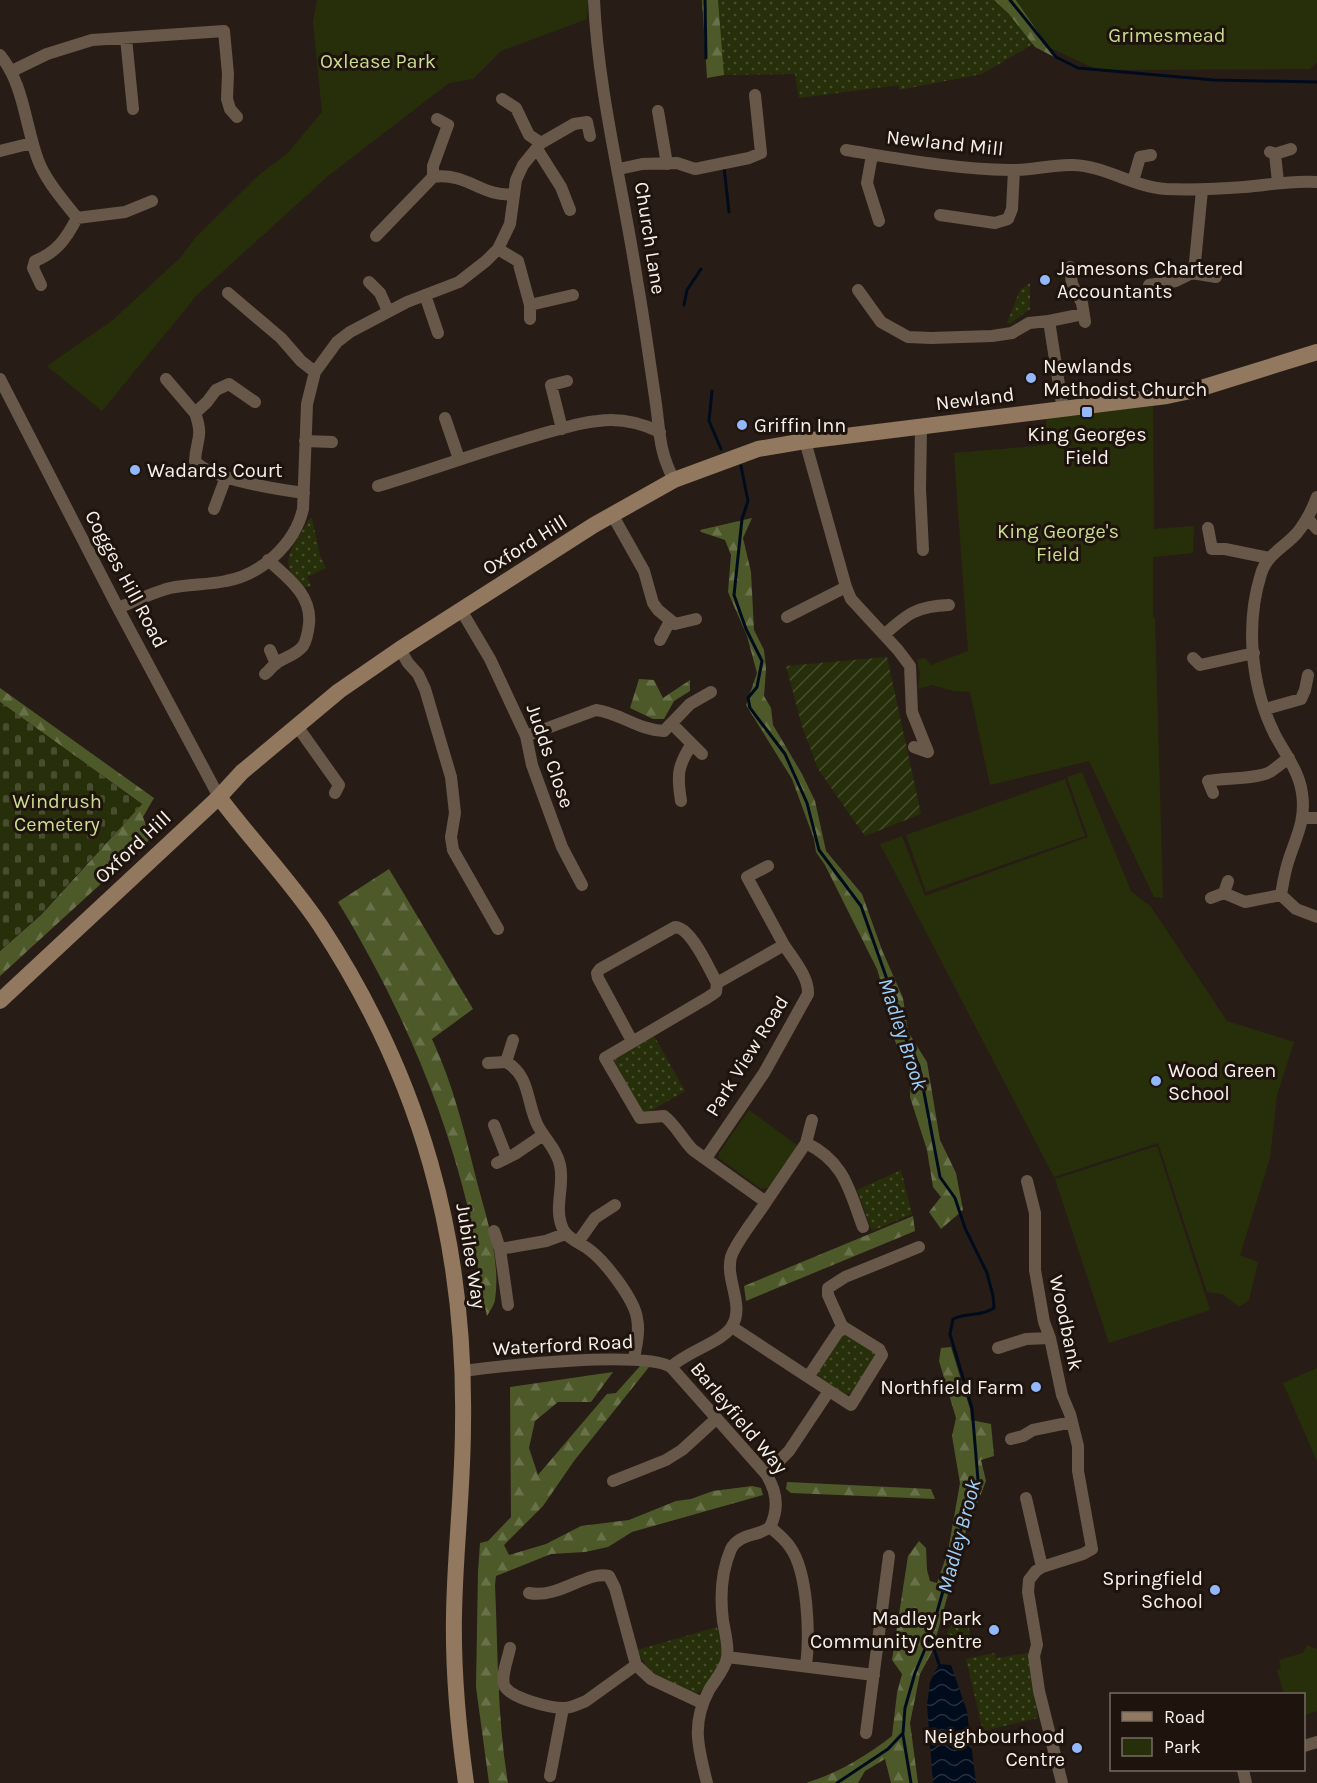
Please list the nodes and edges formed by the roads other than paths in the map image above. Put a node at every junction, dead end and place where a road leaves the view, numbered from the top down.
1 (594, 0) edge
2 (126, 39) junction
3 (0, 55) edge
4 (12, 71) junction
5 (755, 95) dead end
6 (501, 99) dead end
7 (133, 109) dead end
8 (658, 111) dead end
9 (237, 117) dead end
10 (437, 118) dead end
11 (590, 136) dead end
12 (32, 142) junction
13 (539, 146) junction
14 (1291, 149) dead end
15 (846, 150) dead end
16 (0, 151) edge
17 (873, 155) junction
18 (1151, 155) dead end
19 (667, 164) junction
20 (618, 169) junction
21 (1014, 170) junction
22 (433, 177) junction
23 (1133, 181) junction
24 (1278, 182) junction
25 (1317, 182) edge
26 (1202, 190) junction
27 (514, 194) junction
28 (152, 201) dead end
29 (570, 210) dead end
30 (940, 215) dead end
31 (77, 218) junction
32 (879, 221) dead end
33 (376, 236) dead end
34 (498, 249) junction
35 (1070, 267) dead end
36 (1192, 273) junction
37 (1216, 277) dead end
38 (369, 282) dead end
39 (41, 285) dead end
40 (1149, 285) dead end
41 (858, 290) dead end
42 (228, 293) dead end
43 (425, 295) junction
44 (573, 295) dead end
45 (530, 305) junction
46 (388, 311) junction
47 (531, 319) dead end
48 (1049, 321) junction
49 (438, 333) dead end
50 (1317, 352) edge
51 (315, 372) junction
52 (0, 379) edge
53 (166, 379) dead end
54 (567, 381) dead end
55 (255, 402) dead end
56 (1063, 410) junction
57 (195, 413) junction
58 (445, 418) dead end
59 (921, 426) junction
60 (562, 429) junction
61 (660, 432) junction
62 (305, 441) junction
63 (805, 441) junction
64 (332, 442) dead end
65 (459, 459) junction
66 (226, 477) junction
67 (674, 480) junction
68 (378, 486) dead end
69 (304, 493) junction
70 (1317, 497) edge
71 (214, 509) dead end
72 (613, 516) junction
73 (1307, 518) junction
74 (1208, 528) dead end
75 (1317, 529) edge
76 (923, 550) dead end
77 (1269, 558) junction
78 (268, 560) junction
79 (846, 586) junction
80 (949, 606) dead end
81 (118, 608) junction
82 (460, 610) junction
83 (787, 617) dead end
84 (696, 619) dead end
85 (670, 621) junction
86 (884, 635) junction
87 (660, 640) dead end
88 (400, 649) junction
89 (270, 650) dead end
90 (1254, 653) junction
91 (276, 664) junction
92 (1198, 666) dead end
93 (266, 674) dead end
94 (1308, 675) dead end
95 (711, 692) dead end
96 (1266, 709) junction
97 (672, 724) junction
98 (297, 726) junction
99 (526, 736) junction
100 (692, 744) junction
101 (914, 747) dead end
102 (702, 754) dead end
103 (1289, 758) junction
104 (335, 793) dead end
105 (1213, 793) dead end
106 (219, 796) junction
107 (681, 801) dead end
108 (1303, 818) junction
109 (1317, 818) edge
110 (768, 866) dead end
111 (582, 885) dead end
112 (1281, 895) junction
113 (1211, 898) dead end
114 (1317, 916) edge
115 (498, 929) dead end
116 (784, 945) junction
117 (717, 983) junction
118 (0, 1001) edge
119 (513, 1040) dead end
120 (632, 1041) junction
121 (506, 1062) junction
122 (488, 1063) dead end
123 (812, 1120) dead end
124 (494, 1125) dead end
125 (543, 1135) junction
126 (806, 1143) junction
127 (706, 1158) junction
128 (1027, 1181) dead end
129 (766, 1202) junction
130 (615, 1206) dead end
131 (863, 1227) dead end
132 (494, 1231) dead end
133 (566, 1234) junction
134 (578, 1242) junction
135 (919, 1247) dead end
136 (500, 1249) junction
137 (508, 1305) dead end
138 (842, 1326) junction
139 (732, 1327) junction
140 (1050, 1338) junction
141 (998, 1348) dead end
142 (634, 1359) junction
143 (671, 1367) junction
144 (463, 1371) junction
145 (808, 1377) junction
146 (829, 1391) junction
147 (716, 1419) junction
148 (1072, 1422) junction
149 (1011, 1439) dead end
150 (766, 1474) junction
151 (613, 1481) dead end
152 (1026, 1498) dead end
153 (770, 1527) junction
154 (889, 1556) dead end
155 (1042, 1567) junction
156 (530, 1593) dead end
157 (510, 1648) dead end
158 (727, 1657) junction
159 (636, 1665) junction
160 (806, 1666) junction
161 (874, 1675) junction
162 (702, 1703) junction
163 (563, 1708) junction
164 (866, 1733) dead end
165 (550, 1776) dead end
166 (466, 1783) edge
167 (707, 1783) edge
168 (1062, 1783) edge

1 - 20 street, Church Lane
2 - 4 street
2 - 7 street
2 - 9 street
3 - 4 street
4 - 12 street
5 - 19 street
6 - 13 street
8 - 19 street
10 - 22 street
11 - 13 street
12 - 16 street
12 - 31 street
13 - 27 street
13 - 29 street
14 - 24 street
15 - 17 street, Newland Mill
17 - 21 street, Newland Mill
17 - 32 street, Newland Mill
18 - 23 street
19 - 20 street
20 - 61 street, Church Lane
21 - 23 street, Newland Mill
21 - 30 street, Newland Mill
22 - 27 street
22 - 33 street
23 - 26 street, Newland Mill
24 - 25 street, Newland Mill
24 - 26 street, Newland Mill
26 - 36 street
27 - 34 street
28 - 31 street
31 - 39 street
34 - 43 street
34 - 45 street
35 - 48 street
36 - 37 street
36 - 40 street
38 - 46 street
41 - 48 street
42 - 51 street
43 - 46 street
43 - 49 street
44 - 45 street
45 - 47 street
46 - 51 street
48 - 56 street
50 - 56 main road, Newland
51 - 62 street
52 - 81 street, Cogges Hill Road
53 - 57 street
54 - 60 street
55 - 57 street
56 - 59 main road, Newland
57 - 66 street
58 - 65 street
59 - 63 main road, Newland
59 - 76 street
60 - 61 street
60 - 65 street
61 - 67 street, Church Lane
62 - 64 street
62 - 69 street
63 - 67 main road, Newland
63 - 79 street
65 - 68 street
66 - 69 street
66 - 71 street
67 - 72 main road, Oxford Hill
69 - 78 street
70 - 73 street
72 - 82 main road, Oxford Hill
72 - 85 street
73 - 75 street
73 - 77 street
74 - 77 street
77 - 90 street
78 - 81 street
78 - 91 street
79 - 83 street
79 - 86 street
80 - 86 street
81 - 106 street, Cogges Hill Road
82 - 88 main road, Oxford Hill
82 - 99 street, Judds Close
84 - 85 street
85 - 87 street
86 - 101 street
88 - 98 main road, Oxford Hill
88 - 115 street
89 - 91 street
90 - 92 street
90 - 96 street
91 - 93 street
94 - 96 street
95 - 97 street
96 - 103 street
97 - 99 street
97 - 100 street
98 - 104 street
98 - 106 main road, Oxford Hill
99 - 111 street, Judds Close
100 - 102 street
100 - 107 street
103 - 105 street
103 - 108 street
106 - 118 main road, Oxford Hill
106 - 144 main road, Jubilee Way
108 - 109 street
108 - 112 street
110 - 116 street
112 - 113 street
112 - 114 street
116 - 117 street
116 - 127 street, Park View Road
117 - 120 street
117 - 120 street
119 - 121 street
120 - 127 street
121 - 122 street
121 - 125 street
123 - 126 street
124 - 125 street
125 - 133 street
126 - 129 street
126 - 131 street
127 - 129 street
128 - 140 street, Woodbank
129 - 139 street
130 - 134 street
132 - 136 street
133 - 134 street
133 - 136 street
134 - 142 street
135 - 138 street
136 - 137 street
138 - 145 street
138 - 146 street
139 - 143 street
139 - 145 street
140 - 141 street
140 - 148 street, Woodbank
142 - 143 street, Waterford Road
142 - 144 street, Waterford Road
143 - 147 street, Barleyfield Way
144 - 166 main road, Jubilee Way
145 - 146 street
146 - 150 street
147 - 150 street, Barleyfield Way
147 - 151 street
148 - 149 street
148 - 155 street, Woodbank
150 - 153 street, Barleyfield Way
152 - 155 street
153 - 158 street
153 - 160 street
154 - 161 street
155 - 168 street
156 - 159 street
157 - 163 street
158 - 160 street
158 - 162 street
159 - 162 street
159 - 163 street
160 - 161 street
161 - 164 street
162 - 167 street
163 - 165 street

